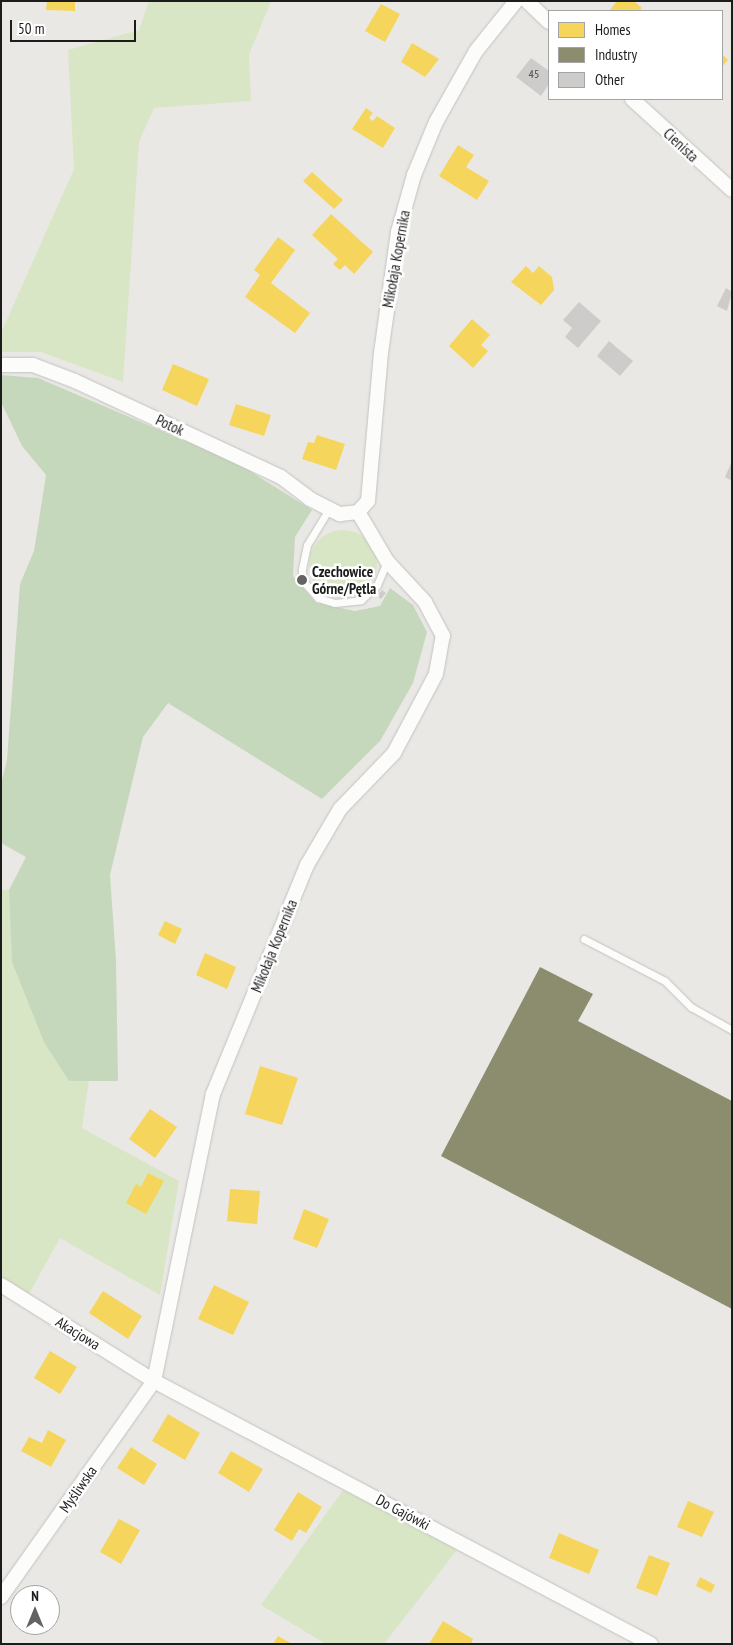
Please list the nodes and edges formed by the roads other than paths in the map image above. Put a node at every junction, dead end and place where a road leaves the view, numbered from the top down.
1 (516, 1) edge
2 (527, 1) edge
3 (548, 21) edge
4 (633, 100) edge
5 (732, 190) edge
6 (1, 365) edge
7 (329, 509) junction
8 (358, 512) junction
9 (387, 561) junction
10 (584, 939) dead end
11 (732, 1030) edge
12 (1, 1285) edge
13 (154, 1381) junction
14 (1, 1598) edge
15 (651, 1644) edge

1 - 8 street, Mikołaja Kopernika
2 - 3 street
4 - 5 street, Cienista
6 - 7 street, Potok
7 - 8 street
7 - 9 lane
8 - 9 street
9 - 13 street, Mikołaja Kopernika
10 - 11 lane
12 - 13 street, Akacjowa
13 - 14 street, Myśliwska
13 - 15 street, Do Gajówki

